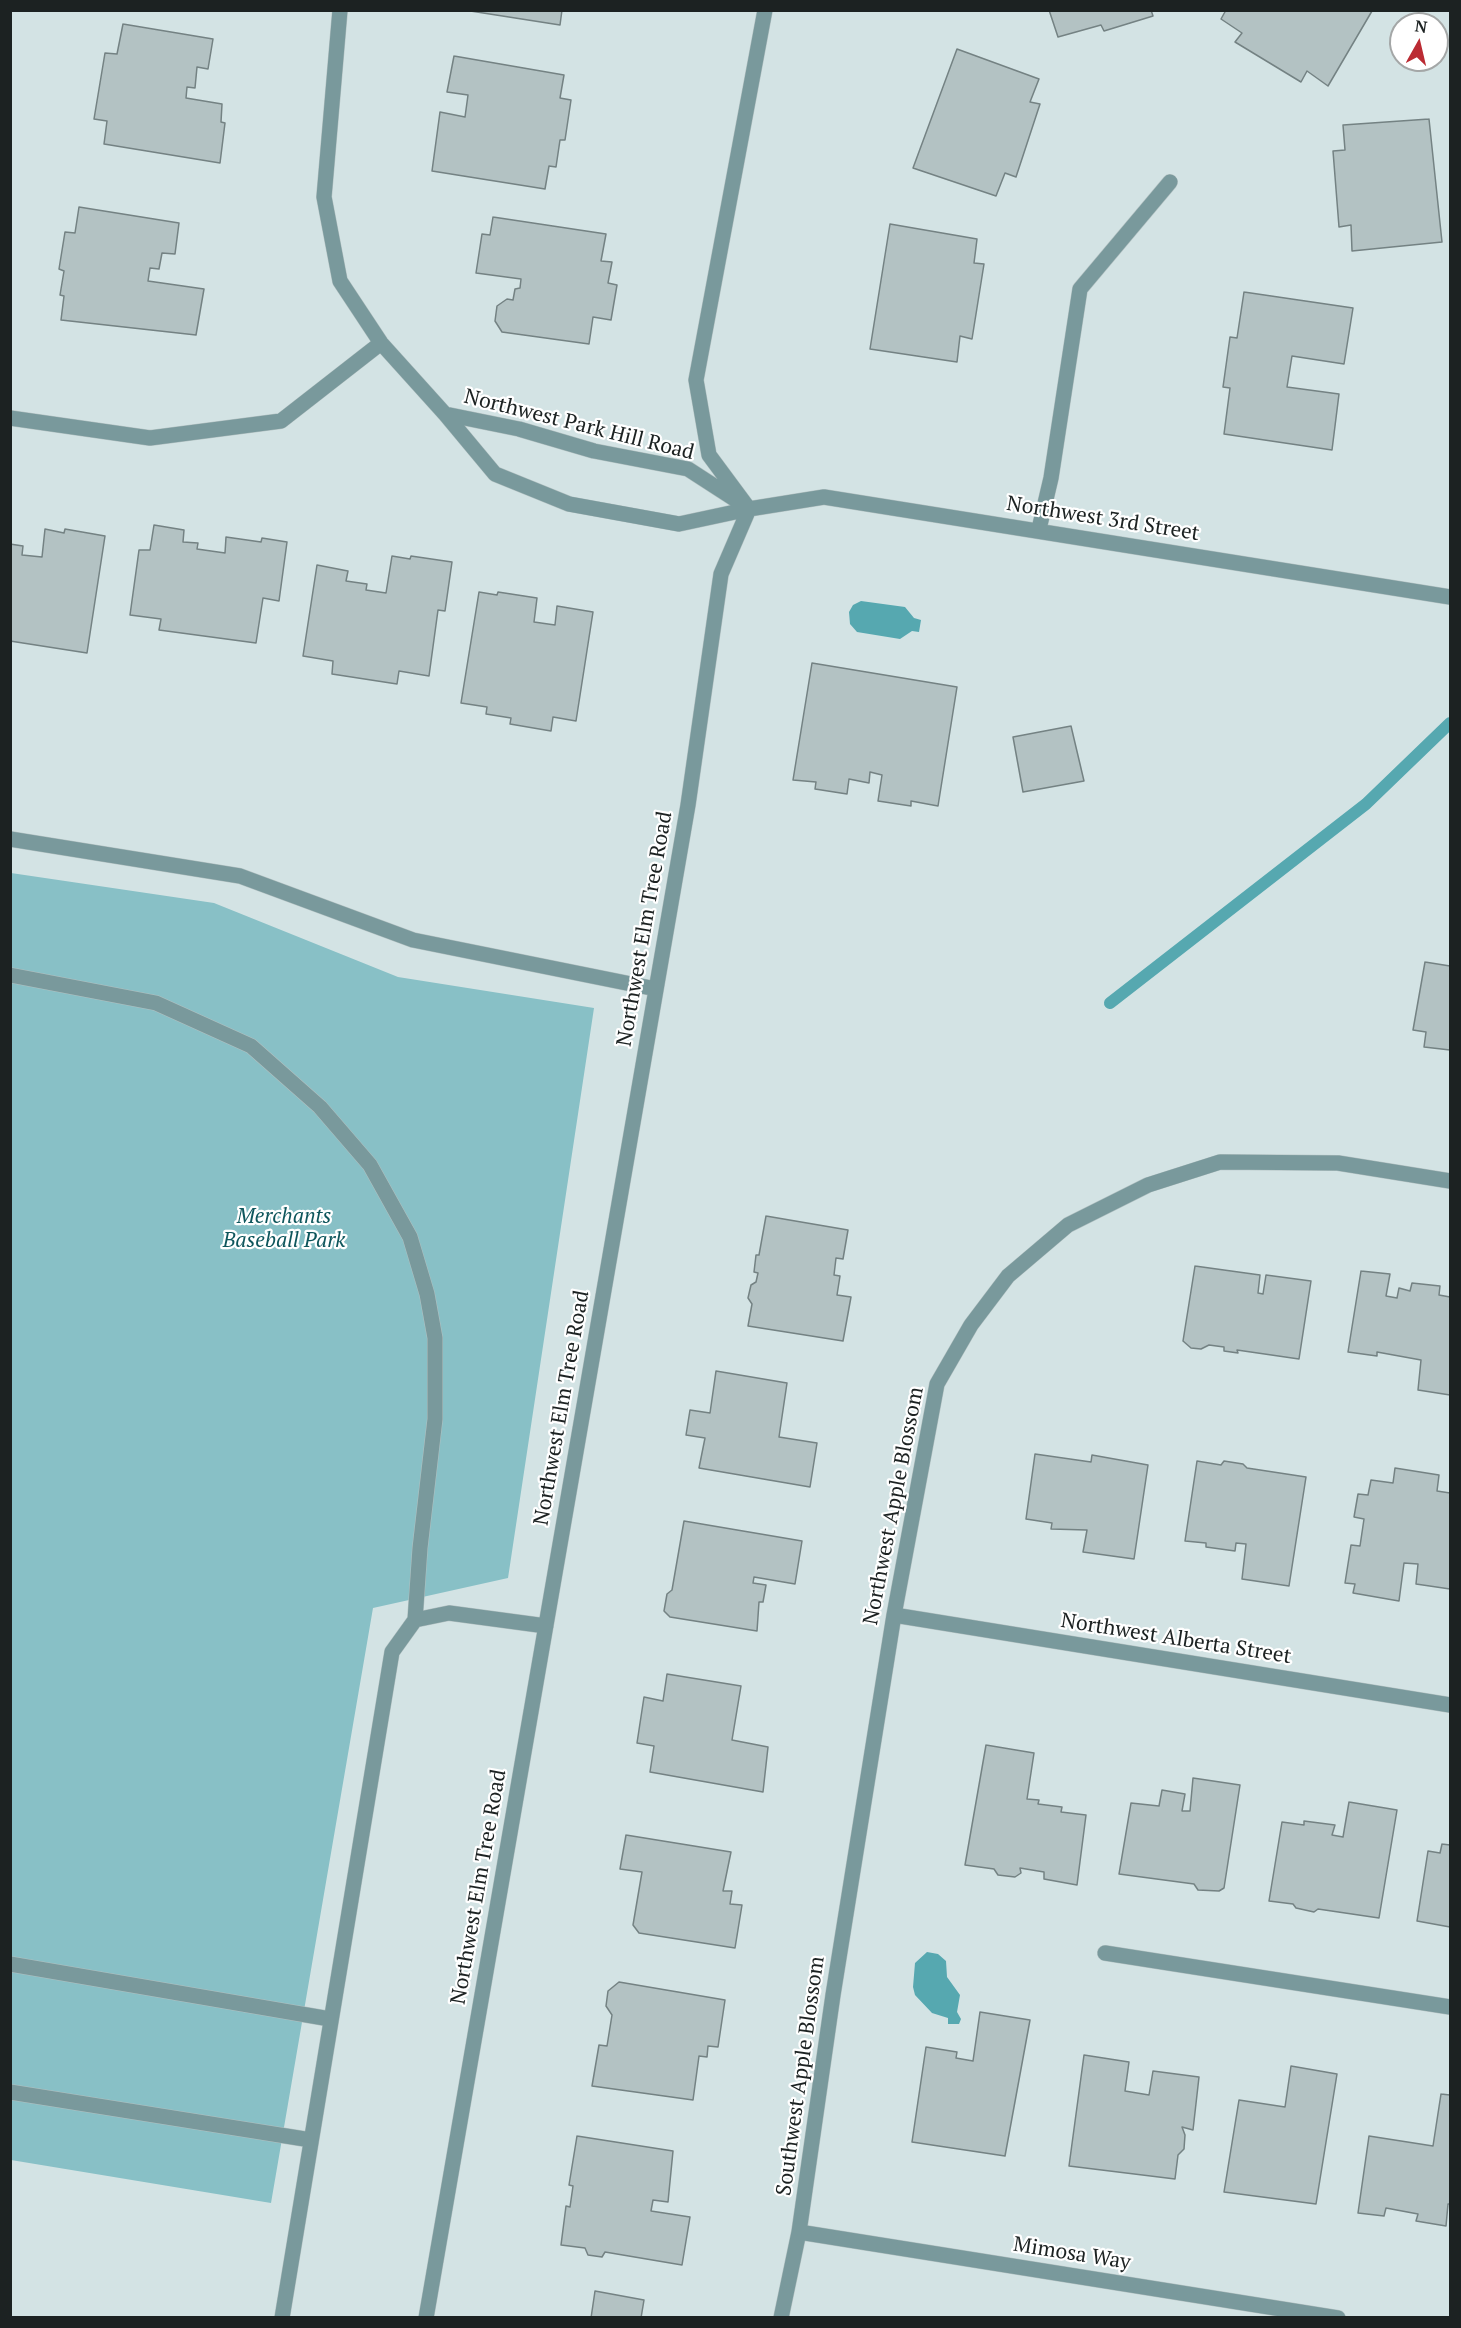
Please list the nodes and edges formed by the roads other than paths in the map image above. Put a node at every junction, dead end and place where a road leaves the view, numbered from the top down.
1 (340, 10) edge
2 (765, 10) edge
3 (1170, 182) dead end
4 (381, 343) junction
5 (445, 414) junction
6 (10, 418) edge
7 (748, 509) junction
8 (1039, 529) junction
9 (1450, 597) edge
10 (10, 839) edge
11 (10, 975) edge
12 (656, 989) junction
13 (1450, 1181) edge
14 (894, 1615) junction
15 (415, 1620) junction
16 (546, 1626) junction
17 (1450, 1705) edge
18 (859, 1840) joint
19 (1105, 1953) dead end
20 (10, 1964) edge
21 (1450, 2007) edge
22 (330, 2019) junction
23 (10, 2092) edge
24 (311, 2140) junction
25 (799, 2232) junction
26 (282, 2318) edge
27 (426, 2318) edge
28 (781, 2318) edge
29 (1338, 2318) edge

1 - 4 street, Northwest Park Hill Road
2 - 7 street
3 - 8 street
4 - 5 street, Northwest Park Hill Road
4 - 6 street
5 - 7 street, Northwest Park Hill Road
5 - 7 street, Northwest Park Hill Road
7 - 8 street, Northwest 3rd Street
7 - 12 street, Northwest Elm Tree Road
8 - 9 street, Northwest 3rd Street
10 - 12 street
11 - 15 street
12 - 16 street, Northwest Elm Tree Road
13 - 14 street, Northwest Apple Blossom
14 - 17 street, Northwest Alberta Street
14 - 18 street, Northwest Apple Blossom
15 - 16 street
15 - 22 street
16 - 27 street, Northwest Elm Tree Road
18 - 25 street, Southwest Apple Blossom
19 - 21 street
20 - 22 street
22 - 24 street
23 - 24 street
24 - 26 street
25 - 28 street, Southwest Apple Blossom
25 - 29 street, Mimosa Way

